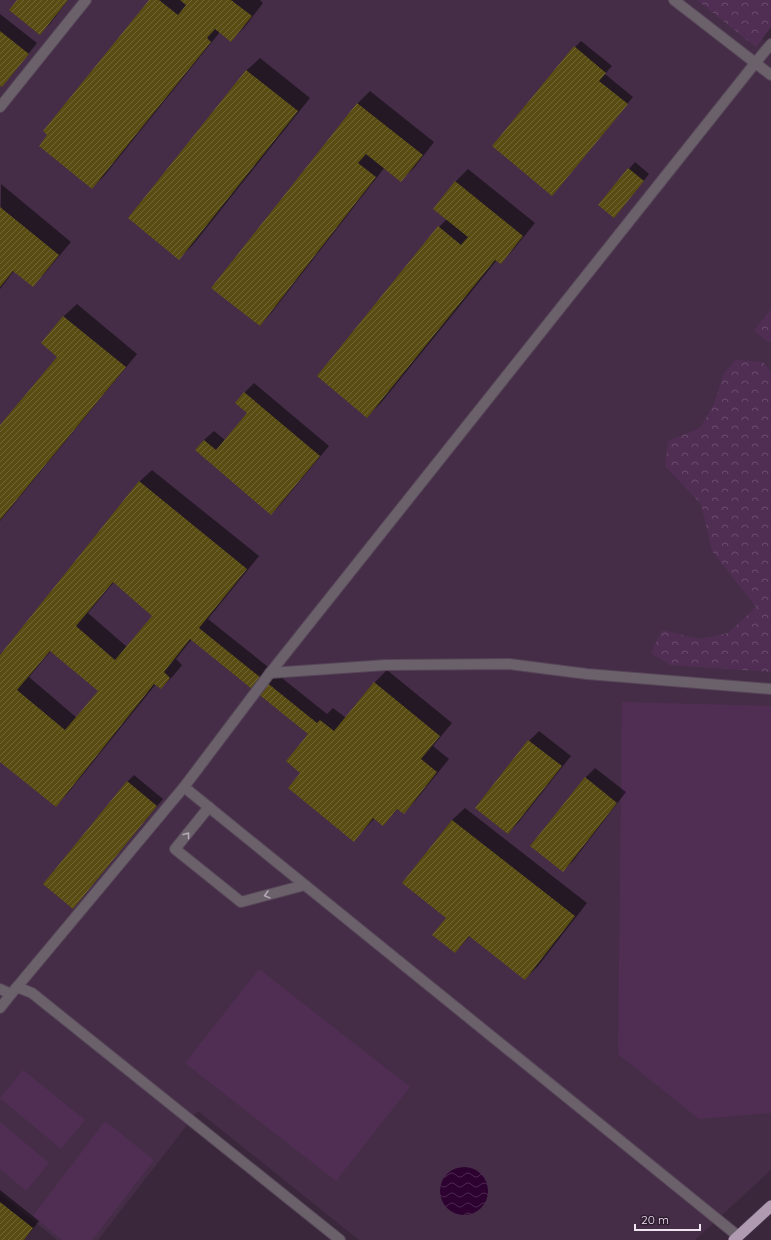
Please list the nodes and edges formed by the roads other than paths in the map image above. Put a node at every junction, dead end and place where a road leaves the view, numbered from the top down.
1 (86, 0) edge
2 (674, 0) edge
3 (771, 44) edge
4 (756, 62) junction
5 (771, 74) edge
6 (0, 106) edge
7 (270, 673) junction
8 (771, 689) edge
9 (184, 787) junction
10 (209, 807) junction
11 (305, 885) junction
12 (0, 989) edge
13 (14, 990) junction
14 (0, 1008) edge
15 (771, 1206) edge
16 (736, 1238) edge
17 (340, 1240) edge

1 - 6 street
2 - 4 street
3 - 4 street
4 - 5 street
4 - 7 street
7 - 8 street
7 - 9 street
9 - 10 street
9 - 13 street
10 - 11 street
11 -> 10 street
11 - 16 street
12 - 13 street
13 - 14 street
13 - 17 street
15 - 16 highway

